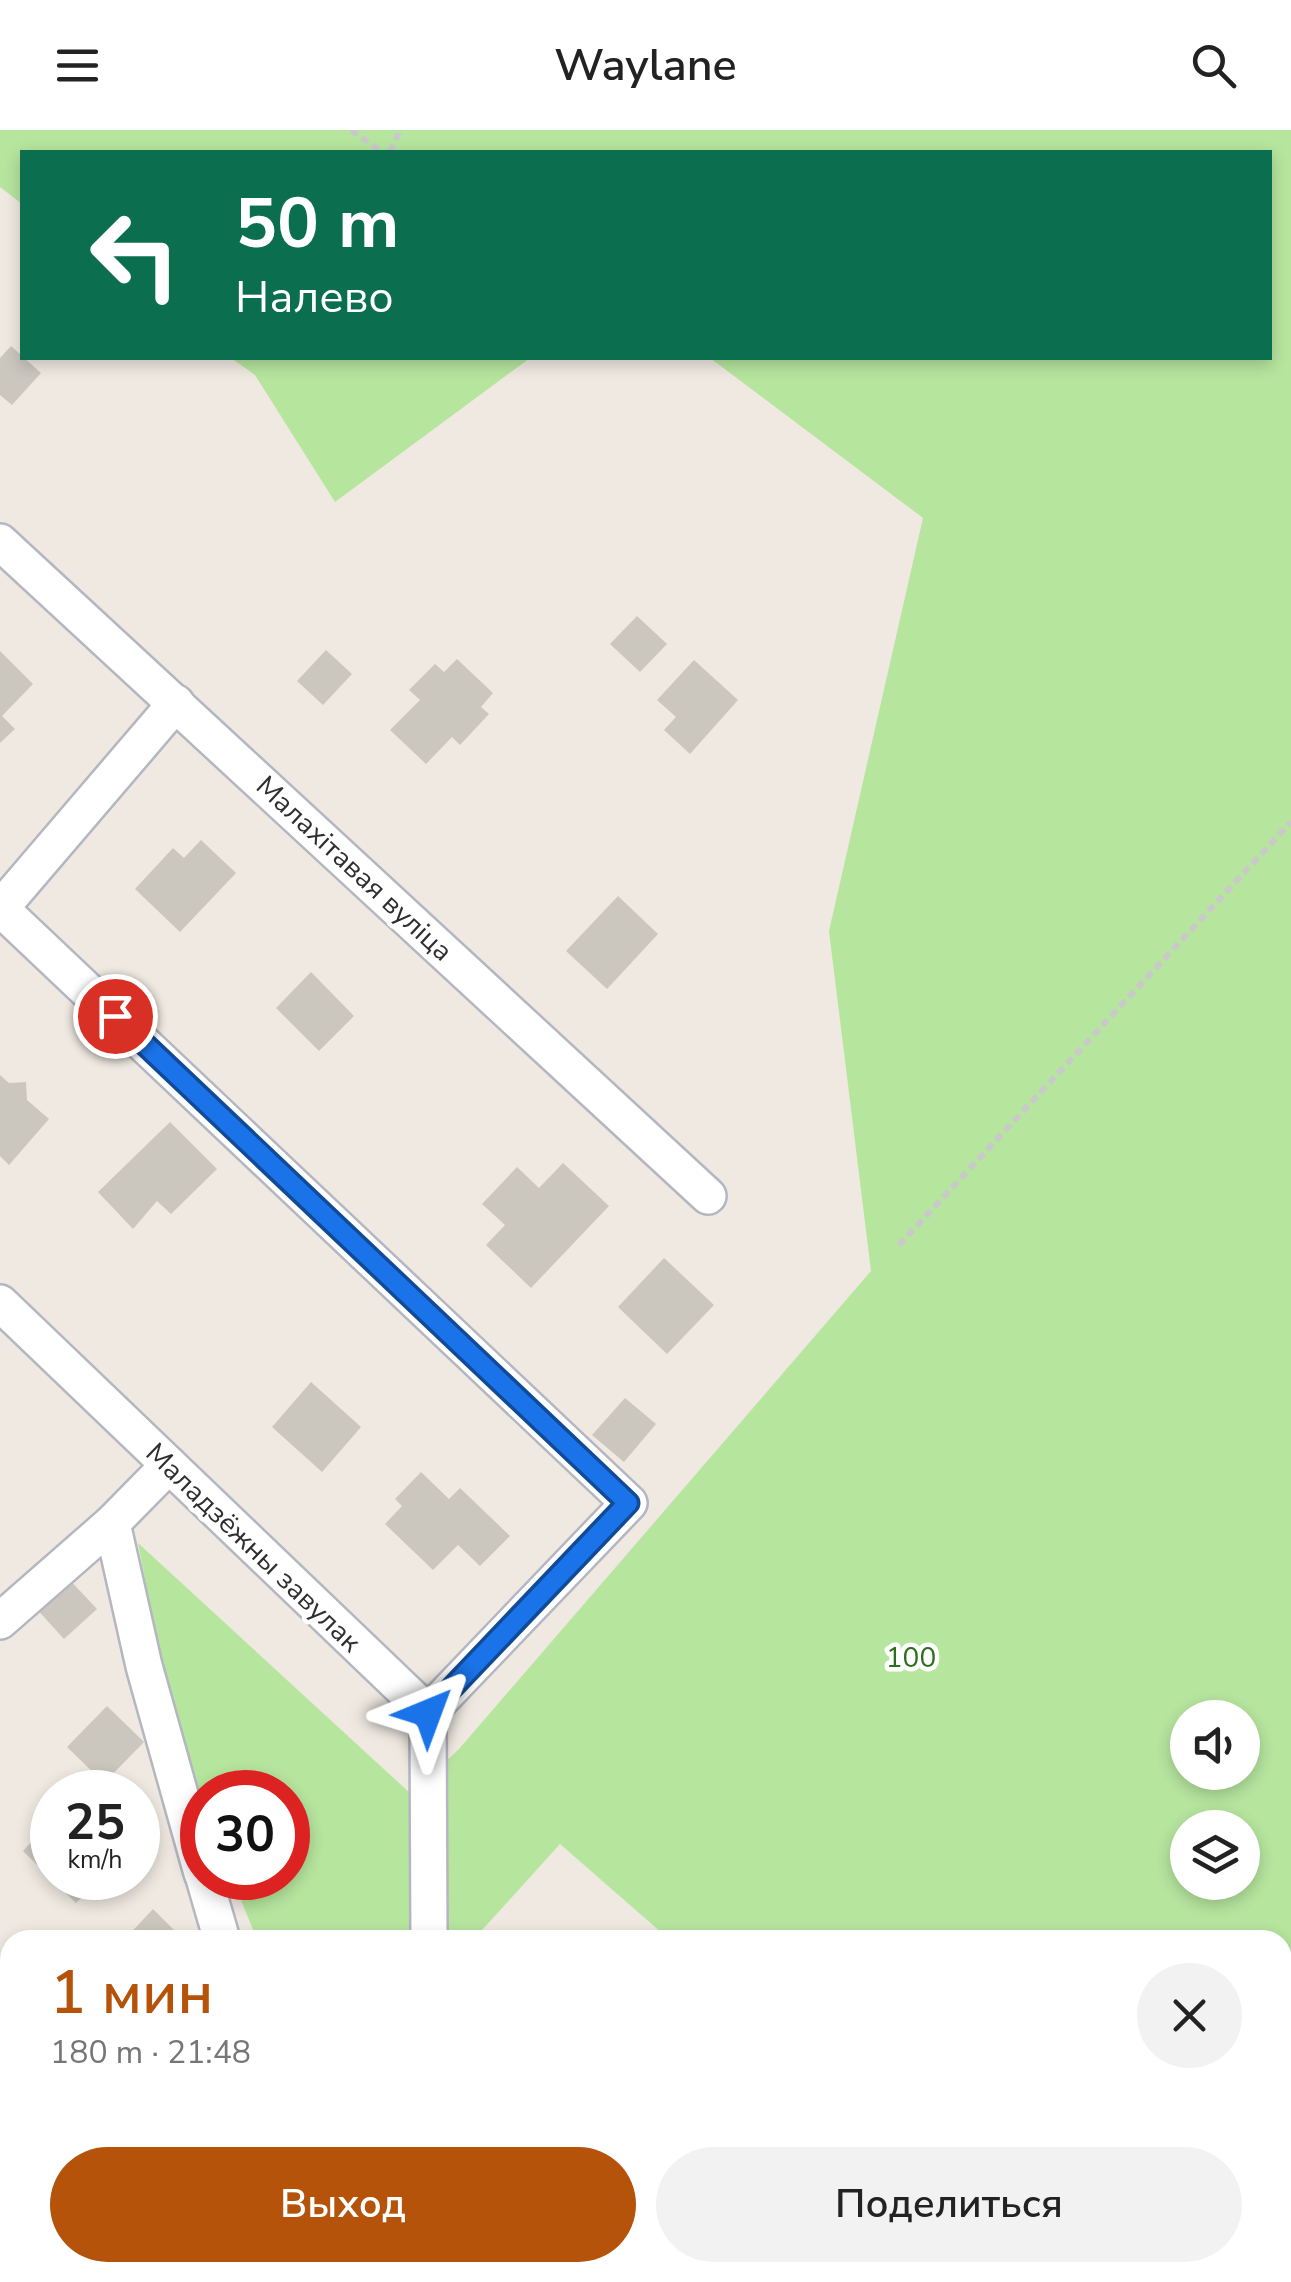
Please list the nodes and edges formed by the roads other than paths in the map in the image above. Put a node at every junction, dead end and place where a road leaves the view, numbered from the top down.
1 (0, 542) edge
2 (176, 702) junction
3 (0, 908) edge
4 (708, 1196) dead end
5 (0, 1303) edge
6 (169, 1465) junction
7 (112, 1523) junction
8 (0, 1621) edge
9 (428, 1713) junction
10 (180, 1794) edge
11 (210, 1900) edge
12 (219, 1930) edge
13 (429, 1930) edge

1 - 2 street, Малахітавая вуліца
2 - 3 street
2 - 4 street, Малахітавая вуліца
3 - 9 street
5 - 6 street, Маладзёжны завулак
6 - 7 street
6 - 9 street, Маладзёжны завулак
7 - 8 street
7 - 10 street
9 - 13 street
11 - 12 street

